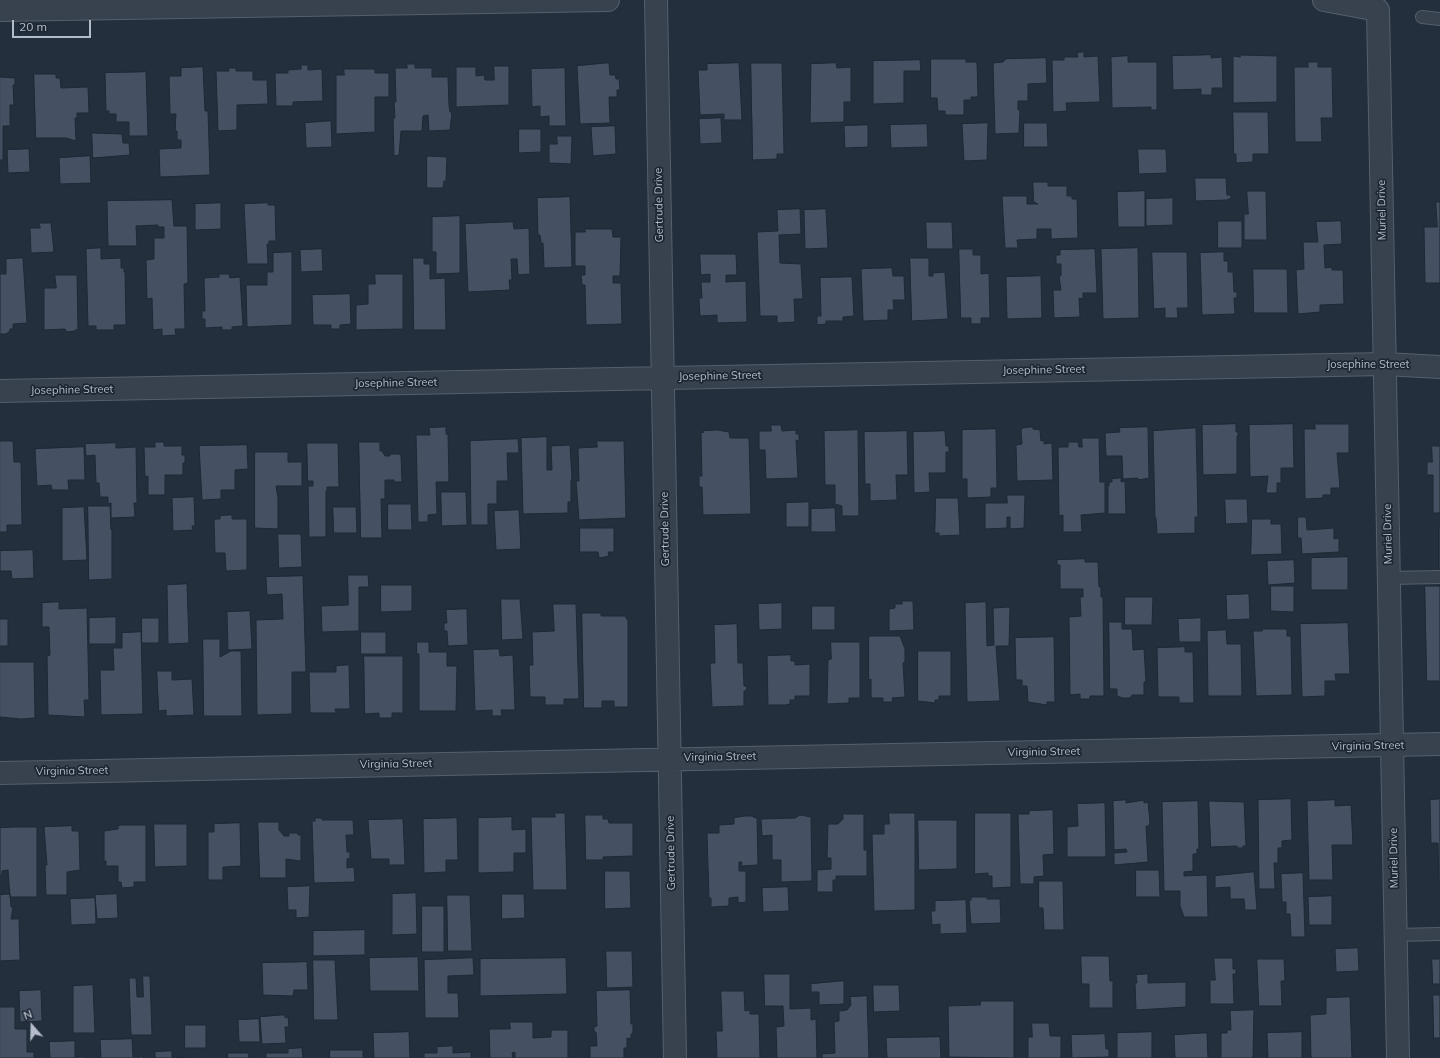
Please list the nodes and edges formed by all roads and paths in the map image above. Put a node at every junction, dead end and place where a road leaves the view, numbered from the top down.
1 (608, 0) edge
2 (656, 0) edge
3 (1324, 0) edge
4 (0, 10) edge
5 (1422, 17) dead end
6 (1440, 19) edge
7 (1385, 364) junction
8 (1440, 367) edge
9 (661, 378) junction
10 (0, 391) edge
11 (1440, 577) edge
12 (1389, 578) junction
13 (1440, 744) edge
14 (1392, 745) junction
15 (669, 758) junction
16 (0, 772) edge
17 (1440, 934) edge
18 (1396, 935) junction
19 (675, 1058) edge
20 (1398, 1058) edge

1 - 4 street
2 - 9 street, Gertrude Drive
3 - 7 street, Muriel Drive
5 - 6 lane
7 - 8 street, Josephine Street
7 - 9 street, Josephine Street
7 - 12 street, Muriel Drive
9 - 10 street, Josephine Street
9 - 15 street, Gertrude Drive
11 - 12 lane
12 - 14 street, Muriel Drive
13 - 14 street, Virginia Street
14 - 15 street, Virginia Street
14 - 18 street, Muriel Drive
15 - 16 street, Virginia Street
15 - 19 street, Gertrude Drive
17 - 18 lane
18 - 20 street, Muriel Drive

